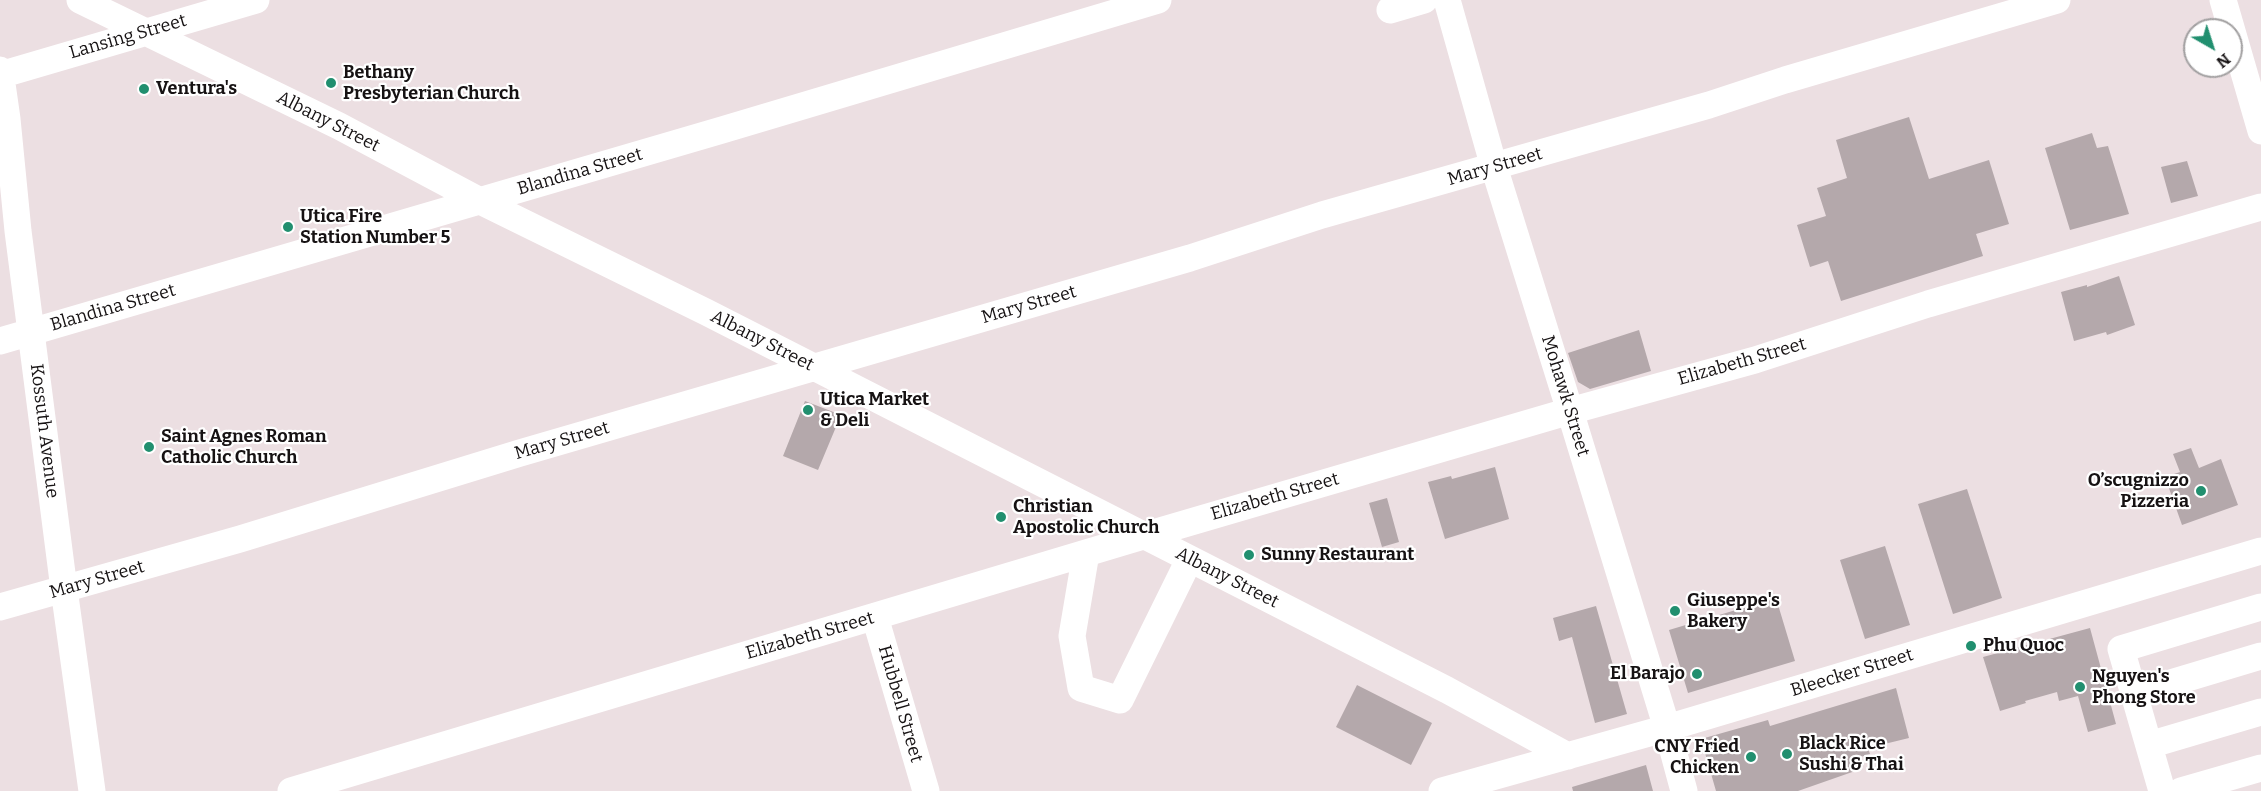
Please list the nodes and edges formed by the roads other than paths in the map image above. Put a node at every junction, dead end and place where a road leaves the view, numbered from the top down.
1 (80, 0) edge
2 (256, 0) edge
3 (1158, 0) edge
4 (1424, 0) edge
5 (1447, 0) edge
6 (2057, 0) edge
7 (2223, 0) edge
8 (1390, 10) dead end
9 (144, 33) junction
10 (0, 70) edge
11 (0, 75) edge
12 (2261, 130) edge
13 (1494, 167) junction
14 (480, 201) junction
15 (2261, 207) edge
16 (31, 332) junction
17 (0, 341) edge
18 (815, 368) junction
19 (1570, 411) junction
20 (1143, 536) junction
21 (2261, 551) edge
22 (1086, 553) junction
23 (1189, 560) junction
24 (64, 589) junction
25 (0, 607) edge
26 (2261, 607) edge
27 (874, 617) junction
28 (2261, 656) edge
29 (2134, 694) junction
30 (2261, 712) edge
31 (1666, 728) junction
32 (2149, 745) junction
33 (1568, 756) junction
34 (2261, 768) edge
35 (92, 791) edge
36 (291, 791) edge
37 (926, 791) edge
38 (1442, 791) edge
39 (1684, 791) edge
40 (2162, 791) edge
41 (2181, 791) edge

1 - 9 street, Albany Street
2 - 9 street, Lansing Street
3 - 14 street, Blandina Street
4 - 8 street
5 - 13 street, Mohawk Street
6 - 13 street, Mary Street
7 - 12 street
9 - 11 street, Lansing Street
9 - 14 street, Albany Street
10 - 11 street, Kossuth Avenue
11 - 16 street, Kossuth Avenue
13 - 18 street, Mary Street
13 - 19 street, Mohawk Street
14 - 16 street, Blandina Street
14 - 18 street, Albany Street
15 - 19 street, Elizabeth Street
16 - 17 street, Blandina Street
16 - 24 street, Kossuth Avenue
18 - 20 street, Albany Street
18 - 24 street, Mary Street
19 - 20 street, Elizabeth Street
19 - 31 street, Mohawk Street
20 - 22 street, Elizabeth Street
20 - 23 street, Albany Street
21 - 31 street, Bleecker Street
22 - 23 street
22 - 27 street, Elizabeth Street
23 - 33 street, Albany Street
24 - 25 street, Mary Street
24 - 35 street, Kossuth Avenue
26 - 29 street
27 - 36 street, Elizabeth Street
27 - 37 street, Hubbell Street
28 - 29 street
29 - 32 street
30 - 32 street
31 - 33 street, Bleecker Street
31 - 39 street, Mohawk Street
32 - 40 street
33 - 38 street, Bleecker Street
34 - 41 street

